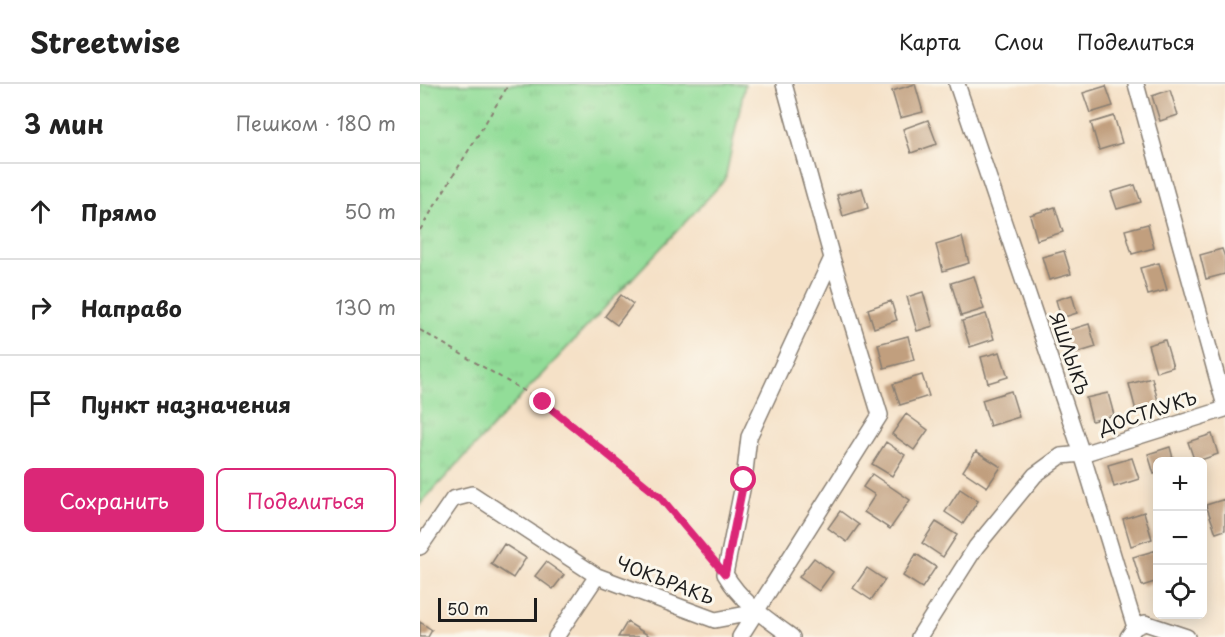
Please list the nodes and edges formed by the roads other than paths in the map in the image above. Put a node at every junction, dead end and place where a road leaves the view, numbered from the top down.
1 (784, 84) edge
2 (957, 84) edge
3 (1136, 84) edge
4 (832, 258) junction
5 (1225, 407) edge
6 (1082, 454) junction
7 (420, 547) edge
8 (597, 576) junction
9 (757, 612) junction
10 (1131, 632) edge
11 (556, 637) edge
12 (740, 637) edge
13 (792, 637) edge
14 (919, 637) edge
15 (1187, 637) edge

1 - 4 street
2 - 6 street, ЯШЛЫКЪ
3 - 5 street
4 - 9 street
4 - 9 street
5 - 6 street, ДОСТЛУКЪ
6 - 10 street, ЯШЛЫКЪ
6 - 14 street, ДОСТЛУКЪ
7 - 8 street
8 - 9 street, ЧОКЪРАКЪ
8 - 11 street, ЧОКЪРАКЪ
9 - 12 street
9 - 13 street
10 - 15 street

